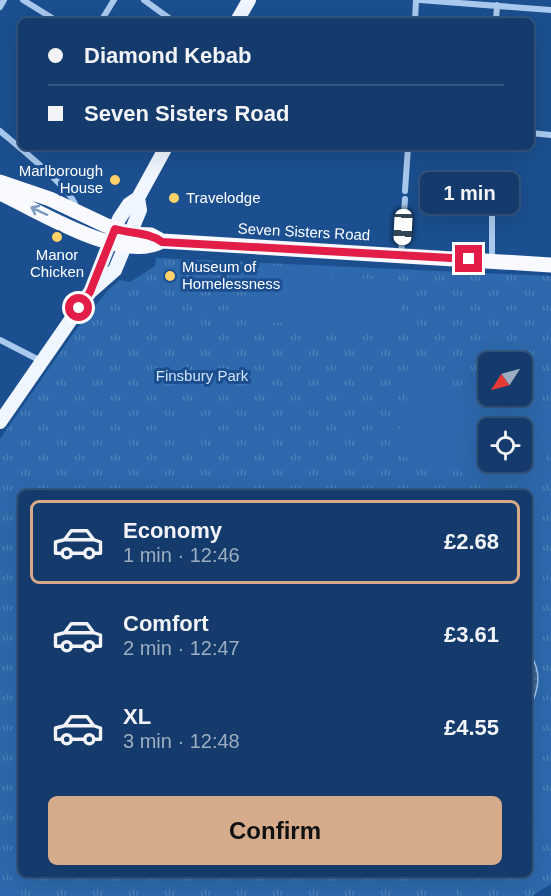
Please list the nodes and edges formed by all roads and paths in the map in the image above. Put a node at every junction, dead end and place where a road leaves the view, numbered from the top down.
1 (4, 0) edge
2 (23, 0) edge
3 (114, 0) edge
4 (144, 0) edge
5 (249, 0) edge
6 (418, 0) edge
7 (497, 5) junction
8 (0, 7) edge
9 (551, 10) edge
10 (52, 18) edge
11 (103, 18) edge
12 (169, 18) edge
13 (239, 18) edge
14 (415, 18) edge
15 (496, 18) edge
16 (0, 131) edge
17 (534, 133) edge
18 (551, 135) edge
19 (18, 145) edge
20 (24, 150) edge
21 (164, 150) edge
22 (408, 150) edge
23 (0, 182) edge
24 (405, 191) dead end
25 (0, 192) edge
26 (492, 192) dead end
27 (138, 198) junction
28 (405, 199) dead end
29 (75, 211) junction
30 (115, 229) junction
31 (129, 241) junction
32 (109, 244) junction
33 (401, 256) junction
34 (492, 260) junction
35 (551, 265) edge
36 (90, 292) junction
37 (0, 340) edge
38 (42, 361) junction
39 (0, 422) edge

1 - 8 street
2 - 10 street
3 - 11 street
4 - 12 street
5 - 13 main road
6 - 7 street
6 - 14 street
7 - 9 street
7 - 15 street
16 - 19 street
17 - 18 street
20 - 29 street
21 - 27 main road
22 - 24 street
23 - 29 highway, Seven Sisters Road
32 -> 25 highway, Seven Sisters Road
26 - 34 street
27 - 30 main road
27 - 31 main road
28 - 33 street
29 - 30 highway, Seven Sisters Road
30 - 31 highway, Seven Sisters Road
30 - 32 main road
31 - 32 highway, Seven Sisters Road
31 - 33 highway, Seven Sisters Road
31 - 36 main road
32 - 36 main road
33 - 34 highway, Seven Sisters Road
34 - 35 highway, Seven Sisters Road
36 - 38 main road
37 - 38 street
38 - 39 main road

